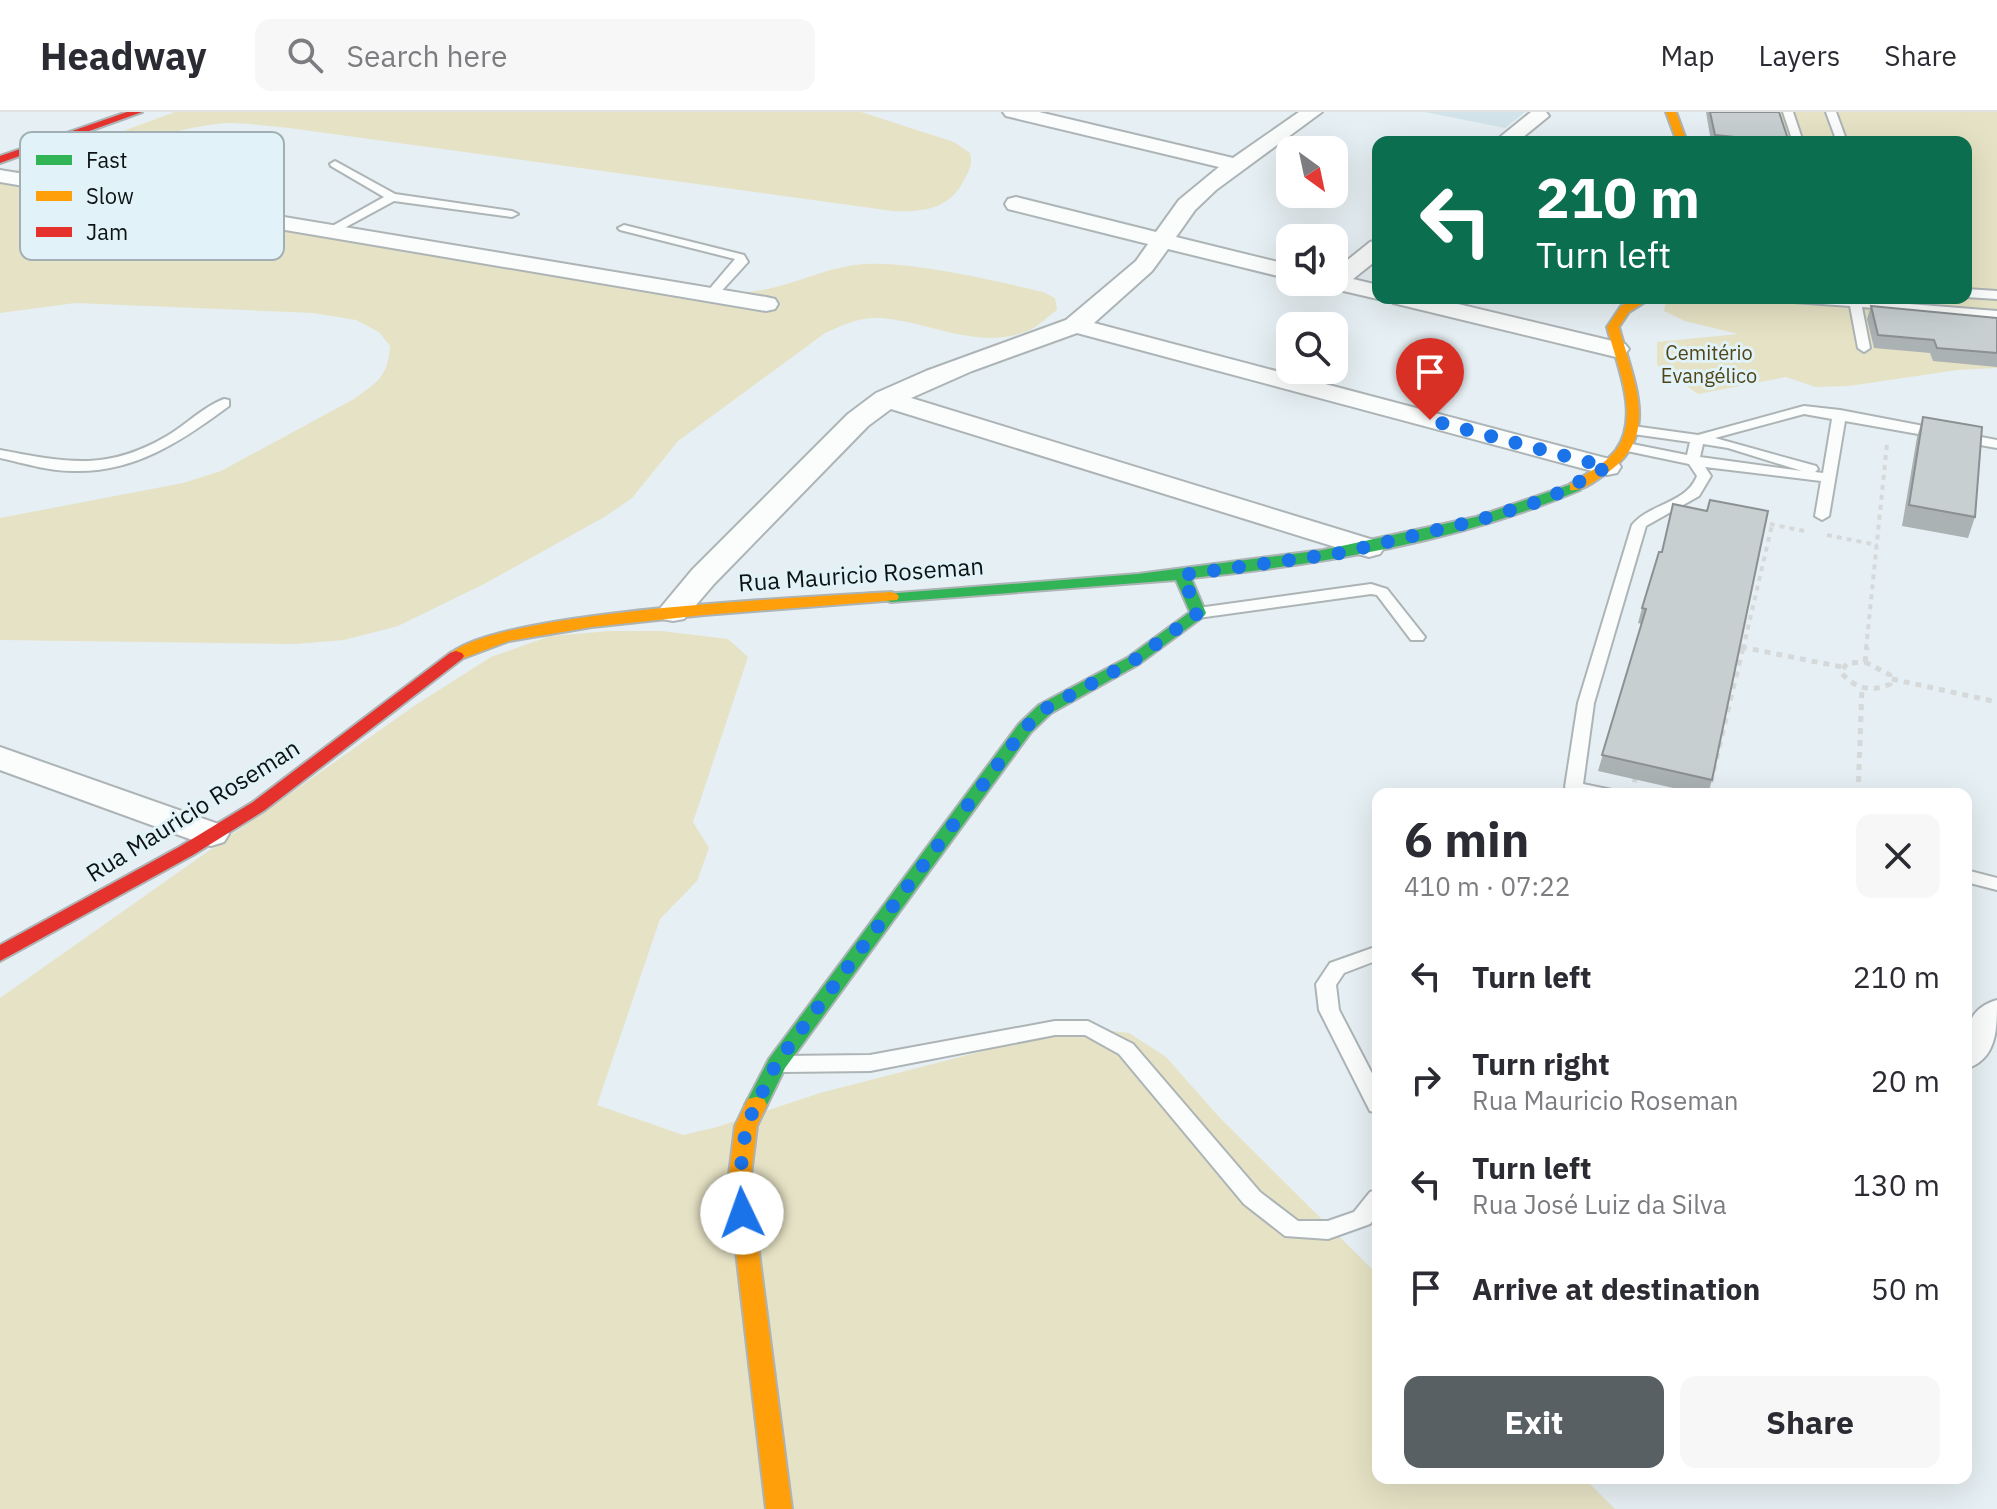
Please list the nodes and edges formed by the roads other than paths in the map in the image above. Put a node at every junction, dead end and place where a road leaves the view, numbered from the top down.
1 (137, 112) edge
2 (1013, 112) edge
3 (1087, 112) edge
4 (1312, 112) edge
5 (1671, 112) edge
6 (1788, 112) edge
7 (1831, 112) edge
8 (1539, 116) dead end
9 (1067, 124) junction
10 (80, 132) edge
11 (1512, 136) edge
12 (1680, 136) edge
13 (1796, 136) edge
14 (1840, 136) edge
15 (20, 153) edge
16 (0, 160) edge
17 (335, 164) dead end
18 (1236, 165) junction
19 (0, 176) edge
20 (20, 179) edge
21 (392, 197) junction
22 (1016, 204) dead end
23 (512, 214) dead end
24 (284, 223) edge
25 (624, 228) dead end
26 (331, 231) junction
27 (1164, 242) junction
28 (1372, 252) edge
29 (1276, 269) edge
30 (1348, 271) edge
31 (1348, 285) edge
32 (1372, 291) edge
33 (1972, 293) edge
34 (711, 295) junction
35 (1997, 295) edge
36 (766, 304) dead end
37 (1427, 304) edge
38 (1634, 304) edge
39 (1855, 304) edge
40 (1911, 304) edge
41 (1997, 315) edge
42 (1075, 325) junction
43 (1864, 348) dead end
44 (1616, 349) junction
45 (885, 399) junction
46 (224, 403) dead end
47 (1840, 414) junction
48 (1630, 438) junction
49 (1697, 441) junction
50 (1997, 444) edge
51 (1756, 450) junction
52 (0, 454) edge
53 (1693, 458) junction
54 (1607, 467) junction
55 (1750, 470) junction
56 (1829, 476) junction
57 (1822, 516) dead end
58 (1369, 548) junction
59 (1182, 575) junction
60 (673, 612) junction
61 (1198, 613) junction
62 (1417, 637) dead end
63 (0, 758) edge
64 (1574, 788) edge
65 (211, 834) junction
66 (1972, 878) edge
67 (1997, 884) edge
68 (0, 954) edge
69 (1372, 955) edge
70 (1997, 1014) edge
71 (1972, 1046) edge
72 (776, 1064) junction
73 (1372, 1093) edge
74 (1372, 1206) edge
75 (779, 1509) edge

1 - 10 main road
2 - 9 street
3 - 9 street
4 - 18 street
5 - 12 main road
6 - 13 lane
7 - 14 lane
8 - 11 street
9 - 18 street
15 - 16 main road
17 - 21 lane
18 - 27 street
19 - 20 street
21 - 23 lane
21 - 26 lane
22 - 27 street
24 - 26 street
25 - 34 lane
26 - 34 street
27 - 29 street
27 - 42 street
28 - 30 street
31 - 32 street
33 - 35 lane
34 - 36 street
37 - 44 street
38 - 44 main road
39 - 43 lane
40 - 41 lane
42 - 45 street
42 - 54 street
44 - 48 main road
45 - 58 street
45 - 60 street
46 - 52 lane
47 - 49 lane
47 - 50 lane
47 - 56 lane
48 - 49 lane
48 - 53 lane
48 - 54 main road, Rua Mauricio Roseman
49 - 51 lane
49 - 53 lane
51 - 55 lane
51 - 56 lane
53 - 55 lane
53 - 64 lane
54 - 58 main road, Rua Mauricio Roseman
55 - 56 lane
56 - 57 lane
58 - 59 main road, Rua Mauricio Roseman
59 - 60 main road, Rua Mauricio Roseman
59 - 61 main road
60 - 65 main road, Rua Mauricio Roseman
61 - 62 lane
61 - 72 main road
63 - 65 street
65 - 68 main road, Rua Mauricio Roseman
66 - 67 lane
69 - 73 lane
70 - 71 street
72 - 74 lane
72 - 75 main road

